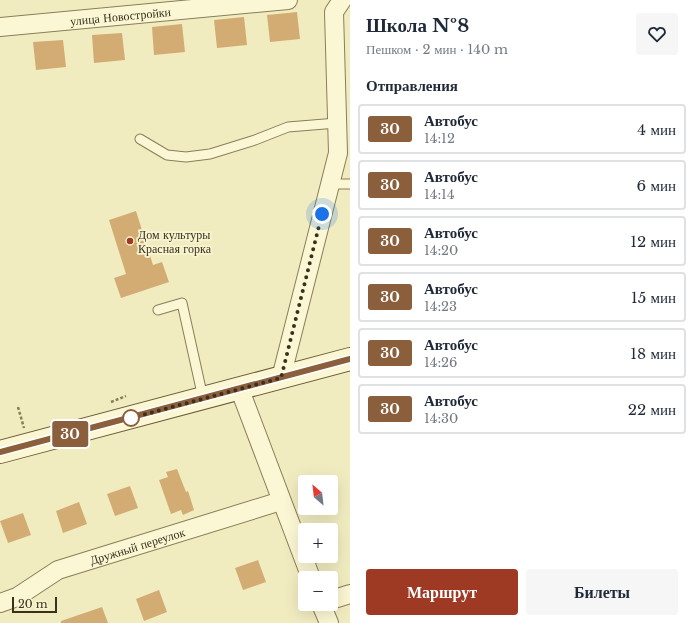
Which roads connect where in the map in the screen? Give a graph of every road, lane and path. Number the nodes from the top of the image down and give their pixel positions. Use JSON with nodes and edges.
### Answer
{"nodes":[{"id":1,"x":288,"y":0,"type":"edge"},
{"id":2,"x":342,"y":0,"type":"edge"},
{"id":3,"x":0,"y":27,"type":"edge"},
{"id":4,"x":337,"y":123,"type":"junction"},
{"id":5,"x":140,"y":139,"type":"dead end"},
{"id":6,"x":329,"y":184,"type":"junction"},
{"id":7,"x":350,"y":184,"type":"edge"},
{"id":8,"x":158,"y":310,"type":"dead end"},
{"id":9,"x":350,"y":359,"type":"edge"},
{"id":10,"x":281,"y":378,"type":"junction"},
{"id":11,"x":240,"y":390,"type":"junction"},
{"id":12,"x":204,"y":399,"type":"junction"},
{"id":13,"x":0,"y":452,"type":"edge"},
{"id":14,"x":281,"y":501,"type":"junction"},
{"id":15,"x":308,"y":571,"type":"edge"},
{"id":16,"x":350,"y":594,"type":"edge"},
{"id":17,"x":338,"y":598,"type":"edge"},
{"id":18,"x":0,"y":603,"type":"edge"},
{"id":19,"x":324,"y":611,"type":"edge"},
{"id":20,"x":329,"y":623,"type":"edge"}],
"edges":[{"from":1,"to":3,"type":"street","name":"улица Новостройки"},
{"from":2,"to":4,"type":"street"},
{"from":4,"to":5,"type":"lane"},
{"from":4,"to":6,"type":"street"},
{"from":6,"to":7,"type":"lane"},
{"from":6,"to":10,"type":"street"},
{"from":8,"to":12,"type":"lane"},
{"from":9,"to":10,"type":"main road"},
{"from":10,"to":11,"type":"main road"},
{"from":11,"to":12,"type":"main road"},
{"from":11,"to":14,"type":"street"},
{"from":12,"to":13,"type":"main road"},
{"from":14,"to":15,"type":"street"},
{"from":14,"to":18,"type":"street","name":"Дружный переулок"},
{"from":16,"to":17,"type":"street"},
{"from":19,"to":20,"type":"street"}]}
